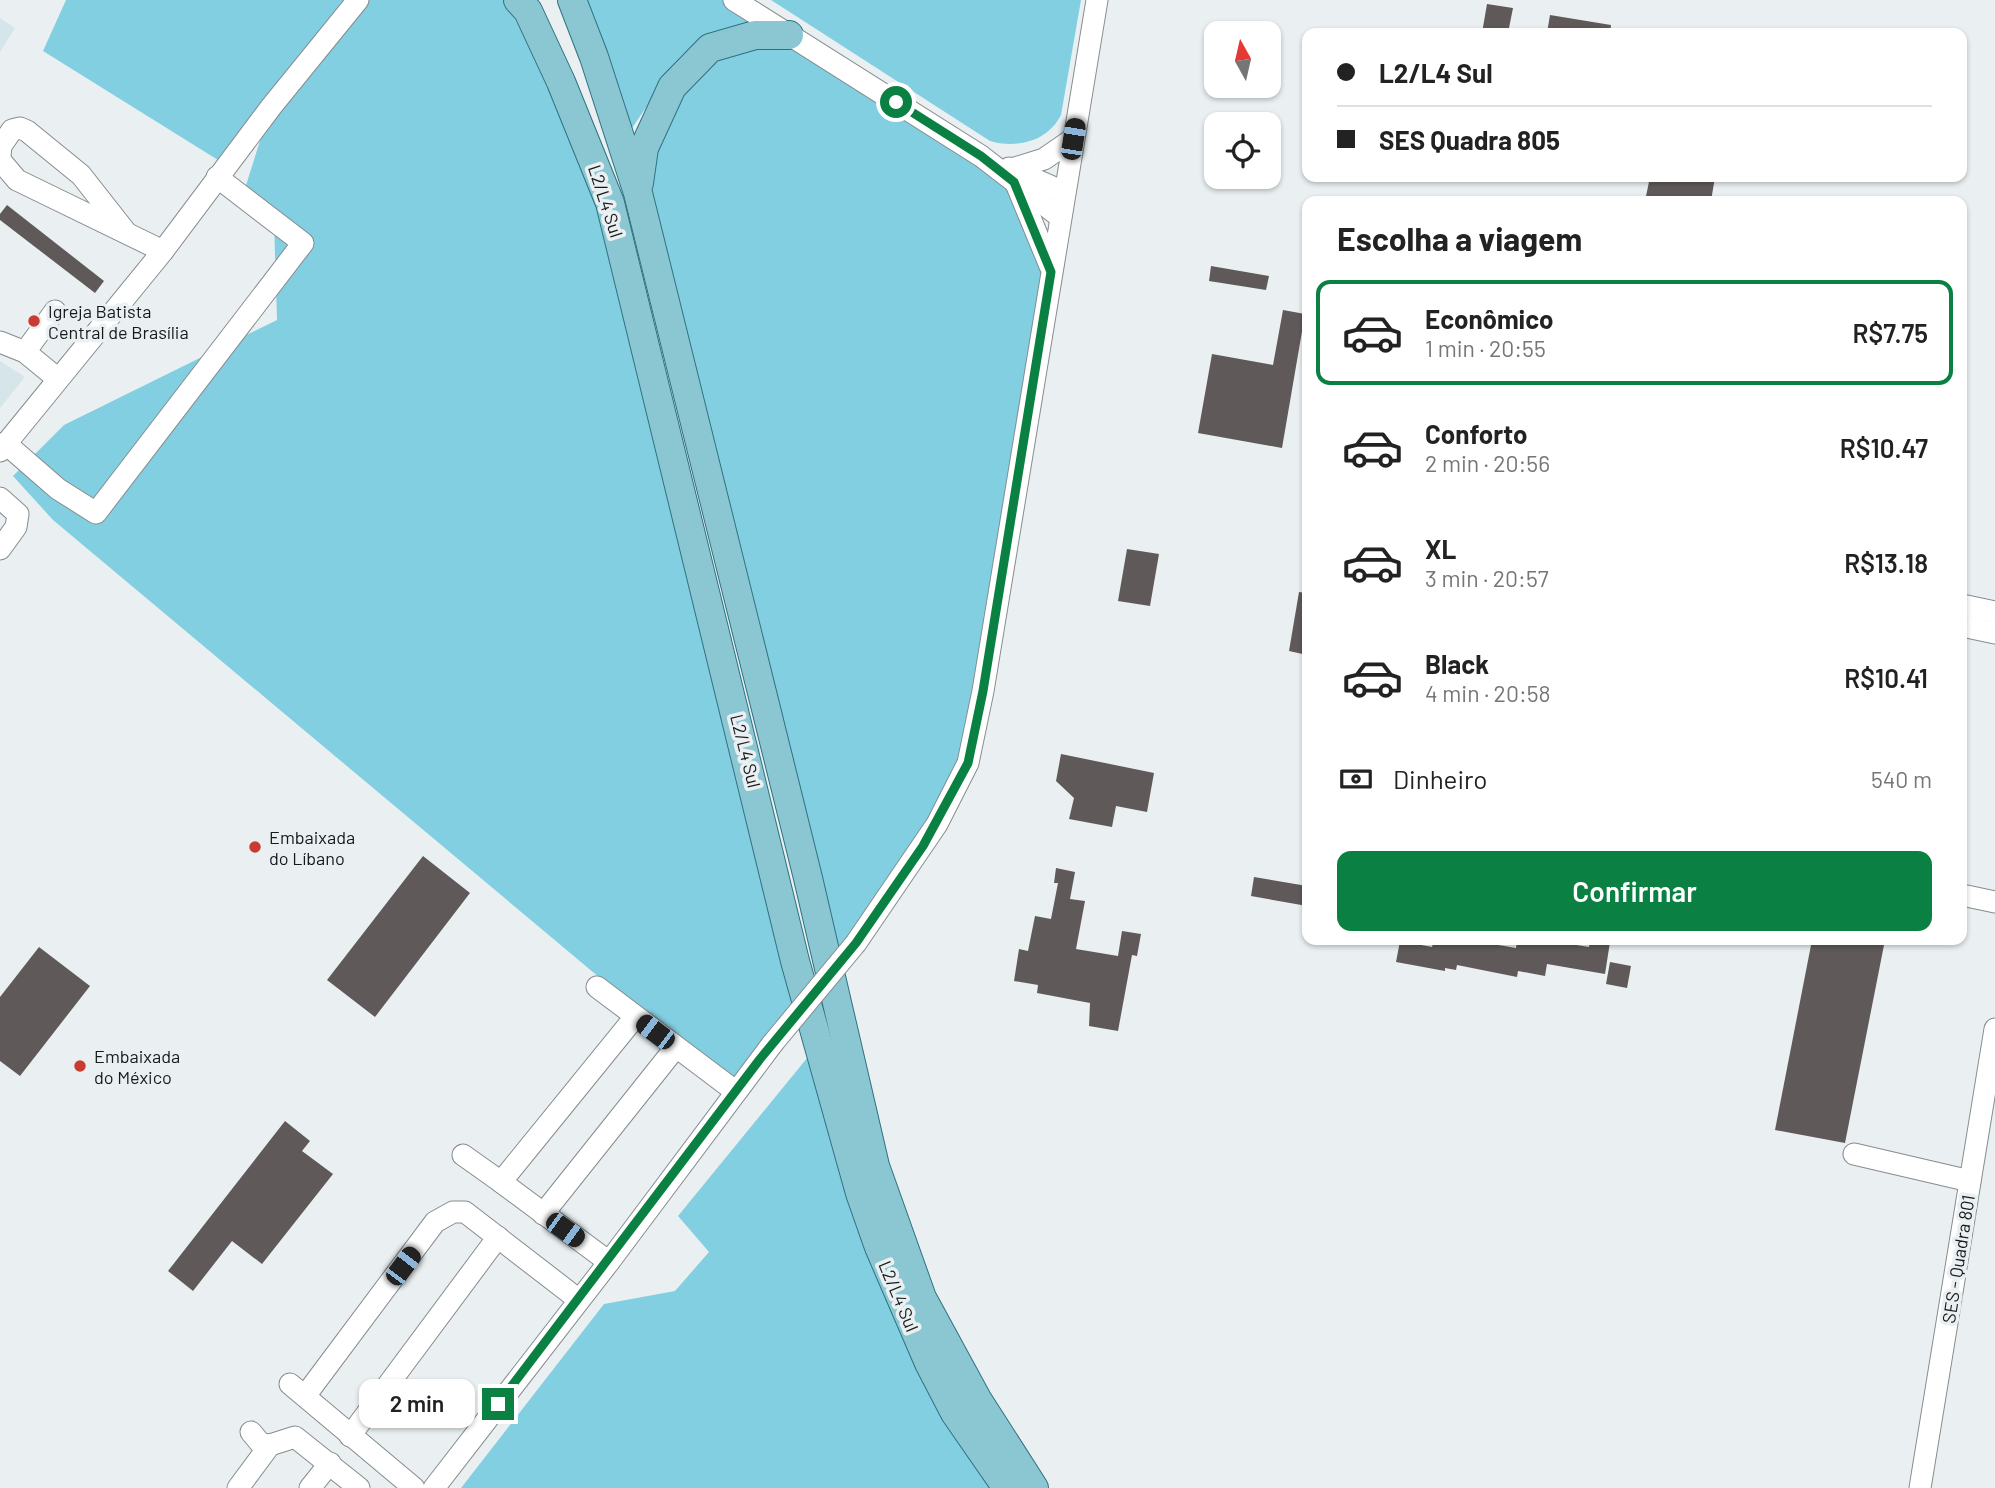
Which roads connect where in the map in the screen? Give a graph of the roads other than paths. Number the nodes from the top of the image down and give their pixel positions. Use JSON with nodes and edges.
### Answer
{"nodes":[{"id":1,"x":358,"y":0,"type":"edge"},
{"id":2,"x":518,"y":0,"type":"edge"},
{"id":3,"x":572,"y":0,"type":"edge"},
{"id":4,"x":734,"y":0,"type":"edge"},
{"id":5,"x":1097,"y":0,"type":"edge"},
{"id":6,"x":789,"y":35,"type":"junction"},
{"id":7,"x":1073,"y":139,"type":"junction"},
{"id":8,"x":0,"y":158,"type":"edge"},
{"id":9,"x":1013,"y":176,"type":"junction"},
{"id":10,"x":217,"y":177,"type":"junction"},
{"id":11,"x":1064,"y":192,"type":"junction"},
{"id":12,"x":638,"y":193,"type":"junction"},
{"id":13,"x":1060,"y":217,"type":"junction"},
{"id":14,"x":126,"y":232,"type":"junction"},
{"id":15,"x":163,"y":251,"type":"junction"},
{"id":16,"x":1051,"y":272,"type":"junction"},
{"id":17,"x":55,"y":311,"type":"dead end"},
{"id":18,"x":0,"y":342,"type":"edge"},
{"id":19,"x":25,"y":352,"type":"junction"},
{"id":20,"x":58,"y":379,"type":"junction"},
{"id":21,"x":3,"y":447,"type":"edge"},
{"id":22,"x":0,"y":498,"type":"edge"},
{"id":23,"x":0,"y":549,"type":"edge"},
{"id":24,"x":1967,"y":606,"type":"edge"},
{"id":25,"x":1995,"y":612,"type":"edge"},
{"id":26,"x":1967,"y":627,"type":"edge"},
{"id":27,"x":1995,"y":633,"type":"edge"},
{"id":28,"x":1967,"y":896,"type":"edge"},
{"id":29,"x":1995,"y":901,"type":"edge"},
{"id":30,"x":597,"y":987,"type":"dead end"},
{"id":31,"x":635,"y":1017,"type":"junction"},
{"id":32,"x":1995,"y":1029,"type":"edge"},
{"id":33,"x":676,"y":1047,"type":"junction"},
{"id":34,"x":735,"y":1091,"type":"junction"},
{"id":35,"x":1854,"y":1154,"type":"dead end"},
{"id":36,"x":463,"y":1155,"type":"dead end"},
{"id":37,"x":1970,"y":1181,"type":"junction"},
{"id":38,"x":501,"y":1182,"type":"junction"},
{"id":39,"x":543,"y":1214,"type":"junction"},
{"id":40,"x":498,"y":1237,"type":"junction"},
{"id":41,"x":609,"y":1262,"type":"junction"},
{"id":42,"x":579,"y":1300,"type":"junction"},
{"id":43,"x":251,"y":1432,"type":"dead end"},
{"id":44,"x":350,"y":1436,"type":"junction"},
{"id":45,"x":270,"y":1445,"type":"junction"},
{"id":46,"x":330,"y":1463,"type":"junction"},
{"id":47,"x":238,"y":1488,"type":"edge"},
{"id":48,"x":310,"y":1488,"type":"edge"},
{"id":49,"x":359,"y":1488,"type":"edge"},
{"id":50,"x":414,"y":1488,"type":"edge"},
{"id":51,"x":433,"y":1488,"type":"edge"},
{"id":52,"x":1007,"y":1488,"type":"edge"},
{"id":53,"x":1034,"y":1488,"type":"edge"},
{"id":54,"x":1920,"y":1488,"type":"edge"}],
"edges":[{"from":1,"to":10,"type":"street"},
{"from":2,"to":52,"type":"main road","name":"L2/L4 Sul"},
{"from":3,"to":12,"type":"main road","name":"L2/L4 Sul"},
{"from":4,"to":6,"type":"street"},
{"from":5,"to":7,"type":"street"},
{"from":6,"to":9,"type":"street"},
{"from":6,"to":12,"type":"main road"},
{"from":7,"to":9,"type":"street"},
{"from":7,"to":11,"type":"street"},
{"from":8,"to":14,"type":"street"},
{"from":8,"to":14,"type":"street"},
{"from":9,"to":11,"type":"street"},
{"from":9,"to":13,"type":"street"},
{"from":9,"to":16,"type":"street"},
{"from":10,"to":15,"type":"street"},
{"from":10,"to":21,"type":"street"},
{"from":11,"to":13,"type":"street"},
{"from":12,"to":53,"type":"main road","name":"L2/L4 Sul"},
{"from":13,"to":16,"type":"street"},
{"from":14,"to":15,"type":"street"},
{"from":15,"to":20,"type":"street"},
{"from":16,"to":34,"type":"street","bridge":true},
{"from":17,"to":19,"type":"street"},
{"from":18,"to":19,"type":"street"},
{"from":19,"to":20,"type":"street"},
{"from":20,"to":21,"type":"street"},
{"from":22,"to":23,"type":"street"},
{"from":24,"to":25,"type":"street"},
{"from":26,"to":27,"type":"street"},
{"from":28,"to":29,"type":"street"},
{"from":30,"to":31,"type":"street"},
{"from":31,"to":33,"type":"street"},
{"from":31,"to":38,"type":"street"},
{"from":32,"to":37,"type":"street","name":"SES - Quadra 801"},
{"from":33,"to":34,"type":"street"},
{"from":33,"to":39,"type":"street"},
{"from":34,"to":41,"type":"street"},
{"from":35,"to":37,"type":"street"},
{"from":36,"to":38,"type":"street"},
{"from":37,"to":54,"type":"street","name":"SES - Quadra 801"},
{"from":38,"to":39,"type":"street"},
{"from":39,"to":41,"type":"street"},
{"from":40,"to":42,"type":"street"},
{"from":40,"to":44,"type":"street"},
{"from":40,"to":44,"type":"street"},
{"from":41,"to":42,"type":"street"},
{"from":42,"to":51,"type":"street"},
{"from":43,"to":45,"type":"street"},
{"from":44,"to":50,"type":"street"},
{"from":45,"to":46,"type":"street"},
{"from":45,"to":47,"type":"street"},
{"from":46,"to":48,"type":"street"},
{"from":46,"to":49,"type":"street"}]}
